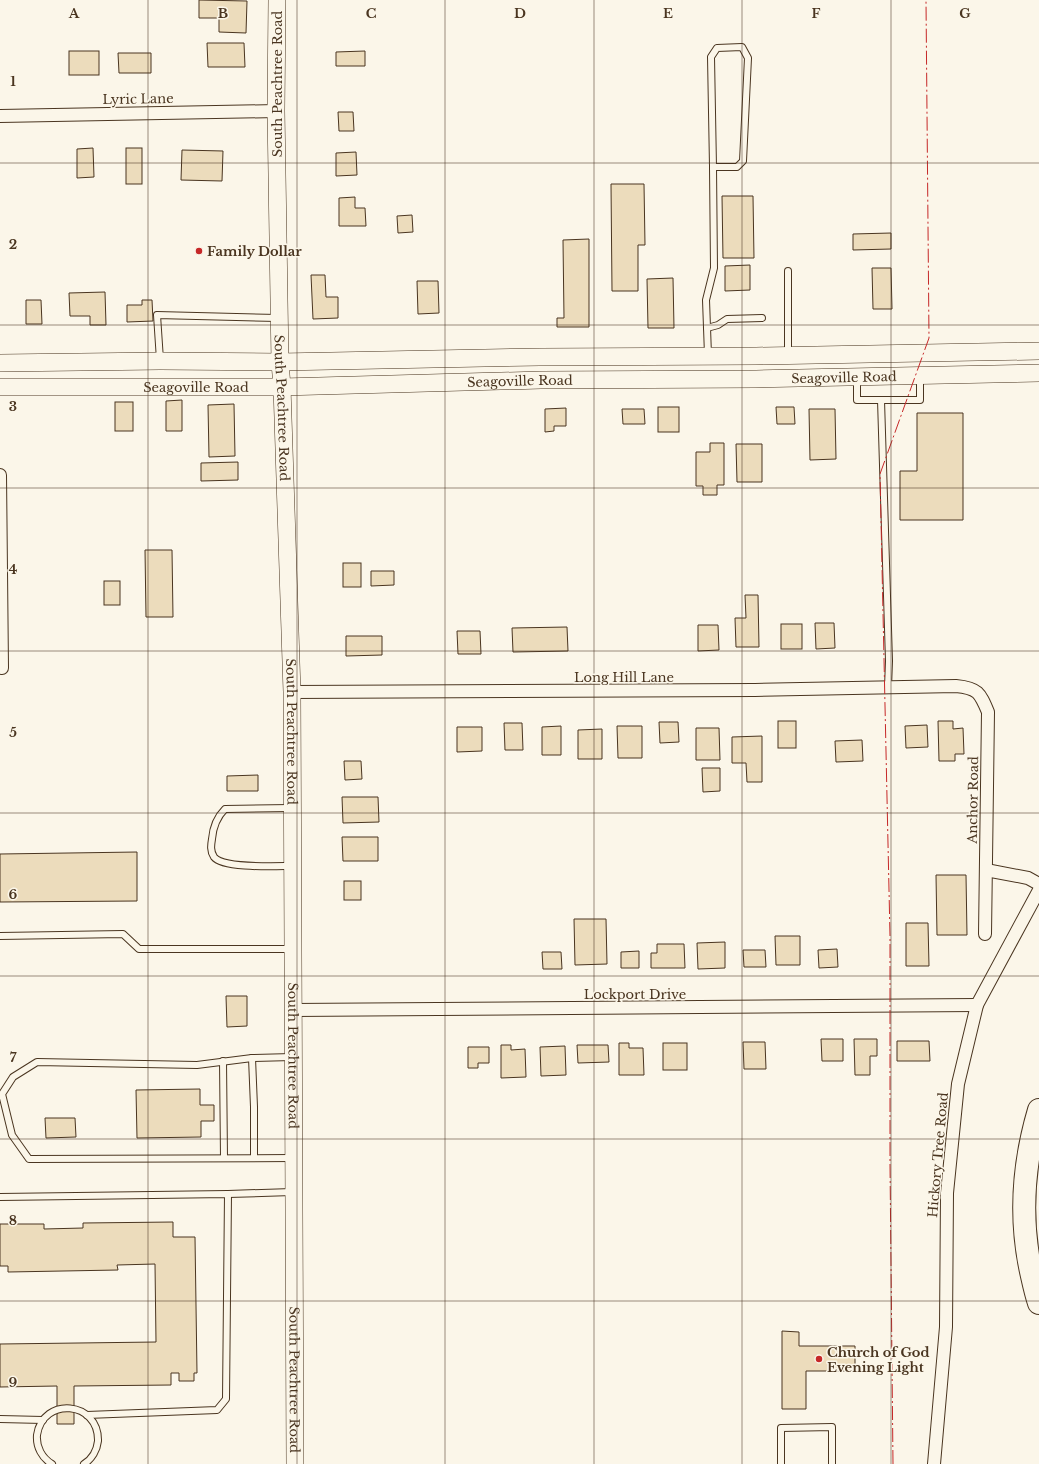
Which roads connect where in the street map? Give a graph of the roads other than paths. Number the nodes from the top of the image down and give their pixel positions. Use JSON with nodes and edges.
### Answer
{"nodes":[{"id":1,"x":276,"y":0,"type":"edge"},
{"id":2,"x":276,"y":110,"type":"junction"},
{"id":3,"x":0,"y":116,"type":"edge"},
{"id":4,"x":713,"y":167,"type":"junction"},
{"id":5,"x":788,"y":271,"type":"dead end"},
{"id":6,"x":280,"y":318,"type":"junction"},
{"id":7,"x":762,"y":318,"type":"dead end"},
{"id":8,"x":707,"y":328,"type":"junction"},
{"id":9,"x":1039,"y":351,"type":"edge"},
{"id":10,"x":994,"y":352,"type":"junction"},
{"id":11,"x":788,"y":356,"type":"junction"},
{"id":12,"x":540,"y":357,"type":"junction"},
{"id":13,"x":668,"y":357,"type":"junction"},
{"id":14,"x":708,"y":357,"type":"junction"},
{"id":15,"x":160,"y":361,"type":"junction"},
{"id":16,"x":280,"y":362,"type":"junction"},
{"id":17,"x":0,"y":363,"type":"edge"},
{"id":18,"x":994,"y":373,"type":"junction"},
{"id":19,"x":1039,"y":373,"type":"edge"},
{"id":20,"x":920,"y":375,"type":"junction"},
{"id":21,"x":857,"y":377,"type":"junction"},
{"id":22,"x":669,"y":379,"type":"junction"},
{"id":23,"x":541,"y":380,"type":"junction"},
{"id":24,"x":0,"y":387,"type":"edge"},
{"id":25,"x":282,"y":387,"type":"junction"},
{"id":26,"x":881,"y":400,"type":"junction"},
{"id":27,"x":0,"y":475,"type":"edge"},
{"id":28,"x":2,"y":668,"type":"dead end"},
{"id":29,"x":956,"y":686,"type":"joint"},
{"id":30,"x":888,"y":687,"type":"junction"},
{"id":31,"x":292,"y":692,"type":"junction"},
{"id":32,"x":292,"y":808,"type":"junction"},
{"id":33,"x":292,"y":866,"type":"junction"},
{"id":34,"x":986,"y":870,"type":"junction"},
{"id":35,"x":1039,"y":884,"type":"edge"},
{"id":36,"x":1039,"y":890,"type":"edge"},
{"id":37,"x":984,"y":934,"type":"dead end"},
{"id":38,"x":0,"y":936,"type":"edge"},
{"id":39,"x":293,"y":949,"type":"junction"},
{"id":40,"x":977,"y":1005,"type":"junction"},
{"id":41,"x":293,"y":1010,"type":"junction"},
{"id":42,"x":293,"y":1057,"type":"junction"},
{"id":43,"x":252,"y":1058,"type":"junction"},
{"id":44,"x":223,"y":1061,"type":"junction"},
{"id":45,"x":1039,"y":1110,"type":"edge"},
{"id":46,"x":224,"y":1158,"type":"junction"},
{"id":47,"x":254,"y":1158,"type":"junction"},
{"id":48,"x":293,"y":1158,"type":"junction"},
{"id":49,"x":293,"y":1192,"type":"junction"},
{"id":50,"x":228,"y":1194,"type":"junction"},
{"id":51,"x":0,"y":1197,"type":"edge"},
{"id":52,"x":1039,"y":1302,"type":"edge"},
{"id":53,"x":87,"y":1415,"type":"junction"},
{"id":54,"x":0,"y":1419,"type":"edge"},
{"id":55,"x":43,"y":1420,"type":"junction"},
{"id":56,"x":52,"y":1464,"type":"edge"},
{"id":57,"x":84,"y":1464,"type":"edge"},
{"id":58,"x":295,"y":1464,"type":"edge"},
{"id":59,"x":781,"y":1464,"type":"edge"},
{"id":60,"x":832,"y":1464,"type":"edge"},
{"id":61,"x":934,"y":1464,"type":"edge"}],
"edges":[{"from":1,"to":2,"type":"main road","name":"South Peachtree Road"},
{"from":2,"to":3,"type":"street","name":"Lyric Lane"},
{"from":2,"to":6,"type":"main road","name":"South Peachtree Road"},
{"from":4,"to":4,"type":"lane"},
{"from":4,"to":8,"type":"lane"},
{"from":5,"to":11,"type":"lane"},
{"from":6,"to":15,"type":"lane"},
{"from":6,"to":16,"type":"main road","name":"South Peachtree Road"},
{"from":7,"to":8,"type":"lane"},
{"from":8,"to":14,"type":"lane"},
{"from":9,"to":10,"type":"main road","name":"Seagoville Road"},
{"from":10,"to":11,"type":"main road","name":"Seagoville Road"},
{"from":10,"to":18,"type":"main road"},
{"from":11,"to":14,"type":"main road","name":"Seagoville Road"},
{"from":12,"to":13,"type":"main road","name":"Seagoville Road"},
{"from":12,"to":16,"type":"main road","name":"Seagoville Road"},
{"from":12,"to":23,"type":"main road"},
{"from":13,"to":14,"type":"main road","name":"Seagoville Road"},
{"from":13,"to":22,"type":"main road"},
{"from":15,"to":16,"type":"main road","name":"Seagoville Road"},
{"from":15,"to":17,"type":"main road","name":"Seagoville Road"},
{"from":16,"to":25,"type":"main road","name":"South Peachtree Road"},
{"from":18,"to":19,"type":"main road","name":"Seagoville Road"},
{"from":18,"to":20,"type":"main road","name":"Seagoville Road"},
{"from":20,"to":21,"type":"main road","name":"Seagoville Road"},
{"from":20,"to":26,"type":"lane"},
{"from":21,"to":22,"type":"main road","name":"Seagoville Road"},
{"from":21,"to":26,"type":"lane"},
{"from":22,"to":23,"type":"main road","name":"Seagoville Road"},
{"from":23,"to":25,"type":"main road","name":"Seagoville Road"},
{"from":24,"to":25,"type":"main road","name":"Seagoville Road"},
{"from":25,"to":31,"type":"main road","name":"South Peachtree Road"},
{"from":26,"to":30,"type":"lane"},
{"from":27,"to":28,"type":"street"},
{"from":29,"to":30,"type":"street","name":"Long Hill Lane"},
{"from":29,"to":34,"type":"street","name":"Anchor Road"},
{"from":30,"to":31,"type":"street","name":"Long Hill Lane"},
{"from":31,"to":32,"type":"main road","name":"South Peachtree Road"},
{"from":32,"to":33,"type":"main road","name":"South Peachtree Road"},
{"from":32,"to":33,"type":"lane"},
{"from":33,"to":39,"type":"main road","name":"South Peachtree Road"},
{"from":34,"to":35,"type":"street"},
{"from":34,"to":37,"type":"street","name":"Anchor Road"},
{"from":36,"to":40,"type":"street","name":"Hickory Tree Road"},
{"from":38,"to":39,"type":"lane"},
{"from":39,"to":41,"type":"main road","name":"South Peachtree Road"},
{"from":40,"to":41,"type":"street","name":"Lockport Drive"},
{"from":40,"to":61,"type":"street","name":"Hickory Tree Road"},
{"from":41,"to":42,"type":"main road","name":"South Peachtree Road"},
{"from":42,"to":43,"type":"lane"},
{"from":42,"to":48,"type":"main road","name":"South Peachtree Road"},
{"from":43,"to":44,"type":"lane"},
{"from":43,"to":47,"type":"lane"},
{"from":44,"to":46,"type":"lane"},
{"from":44,"to":46,"type":"lane"},
{"from":45,"to":52,"type":"highway"},
{"from":46,"to":47,"type":"lane"},
{"from":47,"to":48,"type":"lane"},
{"from":48,"to":49,"type":"main road","name":"South Peachtree Road"},
{"from":49,"to":50,"type":"lane"},
{"from":49,"to":58,"type":"main road","name":"South Peachtree Road"},
{"from":50,"to":51,"type":"lane"},
{"from":50,"to":53,"type":"lane"},
{"from":53,"to":55,"type":"lane"},
{"from":53,"to":57,"type":"lane"},
{"from":54,"to":55,"type":"lane"},
{"from":55,"to":56,"type":"lane"},
{"from":59,"to":60,"type":"lane"}]}
